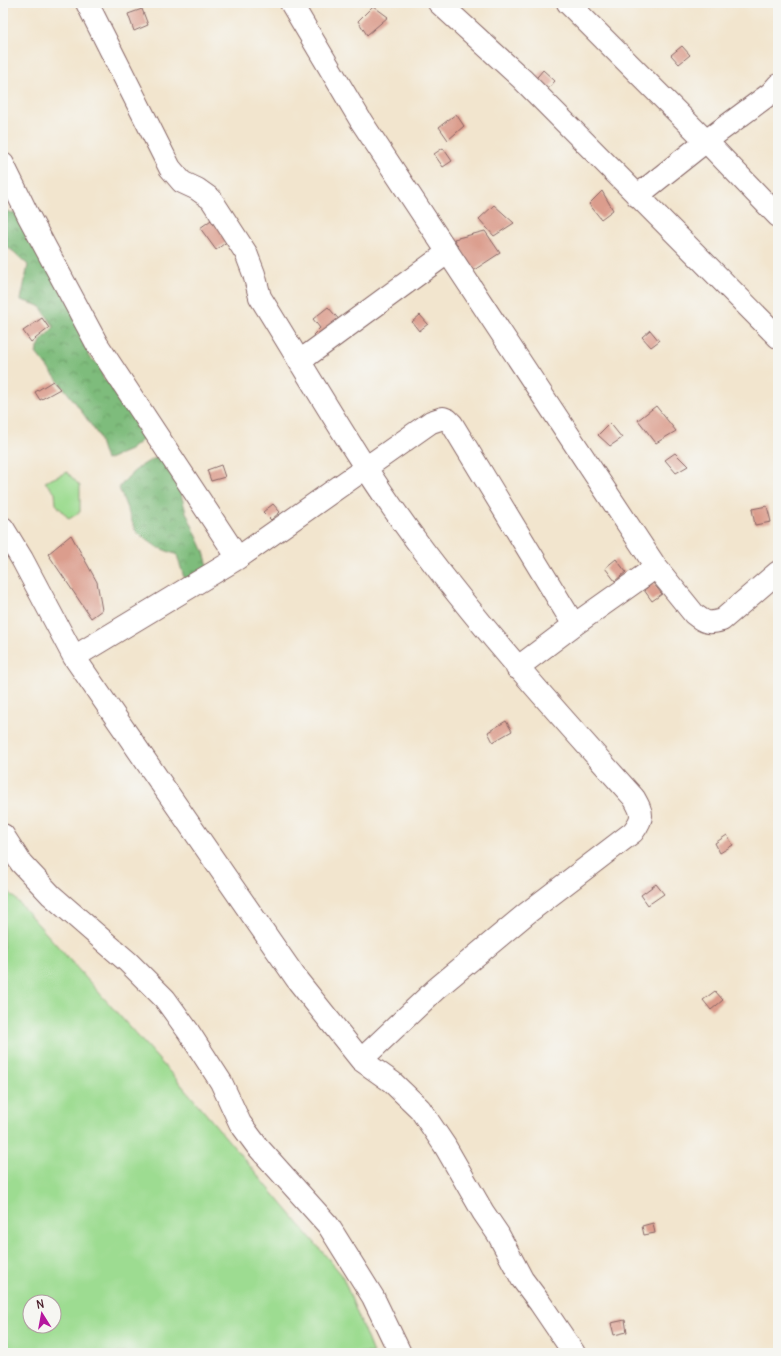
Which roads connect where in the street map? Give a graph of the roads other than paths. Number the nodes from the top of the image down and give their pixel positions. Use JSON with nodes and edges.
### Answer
{"nodes":[{"id":1,"x":88,"y":3,"type":"edge"},
{"id":2,"x":291,"y":3,"type":"edge"},
{"id":3,"x":439,"y":3,"type":"edge"},
{"id":4,"x":568,"y":3,"type":"edge"},
{"id":5,"x":778,"y":85,"type":"edge"},
{"id":6,"x":706,"y":141,"type":"junction"},
{"id":7,"x":3,"y":164,"type":"edge"},
{"id":8,"x":637,"y":196,"type":"junction"},
{"id":9,"x":778,"y":216,"type":"edge"},
{"id":10,"x":447,"y":253,"type":"junction"},
{"id":11,"x":778,"y":337,"type":"edge"},
{"id":12,"x":300,"y":362,"type":"junction"},
{"id":13,"x":366,"y":468,"type":"junction"},
{"id":14,"x":3,"y":528,"type":"edge"},
{"id":15,"x":238,"y":558,"type":"junction"},
{"id":16,"x":656,"y":567,"type":"junction"},
{"id":17,"x":778,"y":572,"type":"edge"},
{"id":18,"x":574,"y":625,"type":"junction"},
{"id":19,"x":74,"y":657,"type":"junction"},
{"id":20,"x":518,"y":668,"type":"junction"},
{"id":21,"x":3,"y":835,"type":"edge"},
{"id":22,"x":361,"y":1060,"type":"junction"},
{"id":23,"x":400,"y":1353,"type":"edge"},
{"id":24,"x":574,"y":1353,"type":"edge"}],
"edges":[{"from":1,"to":12,"type":"street"},
{"from":2,"to":10,"type":"street"},
{"from":3,"to":8,"type":"street"},
{"from":4,"to":6,"type":"street"},
{"from":5,"to":6,"type":"street"},
{"from":6,"to":8,"type":"street"},
{"from":6,"to":9,"type":"street"},
{"from":7,"to":15,"type":"street"},
{"from":8,"to":11,"type":"street"},
{"from":10,"to":12,"type":"street"},
{"from":10,"to":16,"type":"street"},
{"from":12,"to":13,"type":"street"},
{"from":13,"to":15,"type":"street"},
{"from":13,"to":18,"type":"street"},
{"from":13,"to":20,"type":"street"},
{"from":14,"to":19,"type":"street"},
{"from":15,"to":19,"type":"street"},
{"from":16,"to":17,"type":"street"},
{"from":16,"to":18,"type":"street"},
{"from":18,"to":20,"type":"street"},
{"from":19,"to":22,"type":"street"},
{"from":20,"to":22,"type":"street"},
{"from":21,"to":23,"type":"street"},
{"from":22,"to":24,"type":"street"}]}
